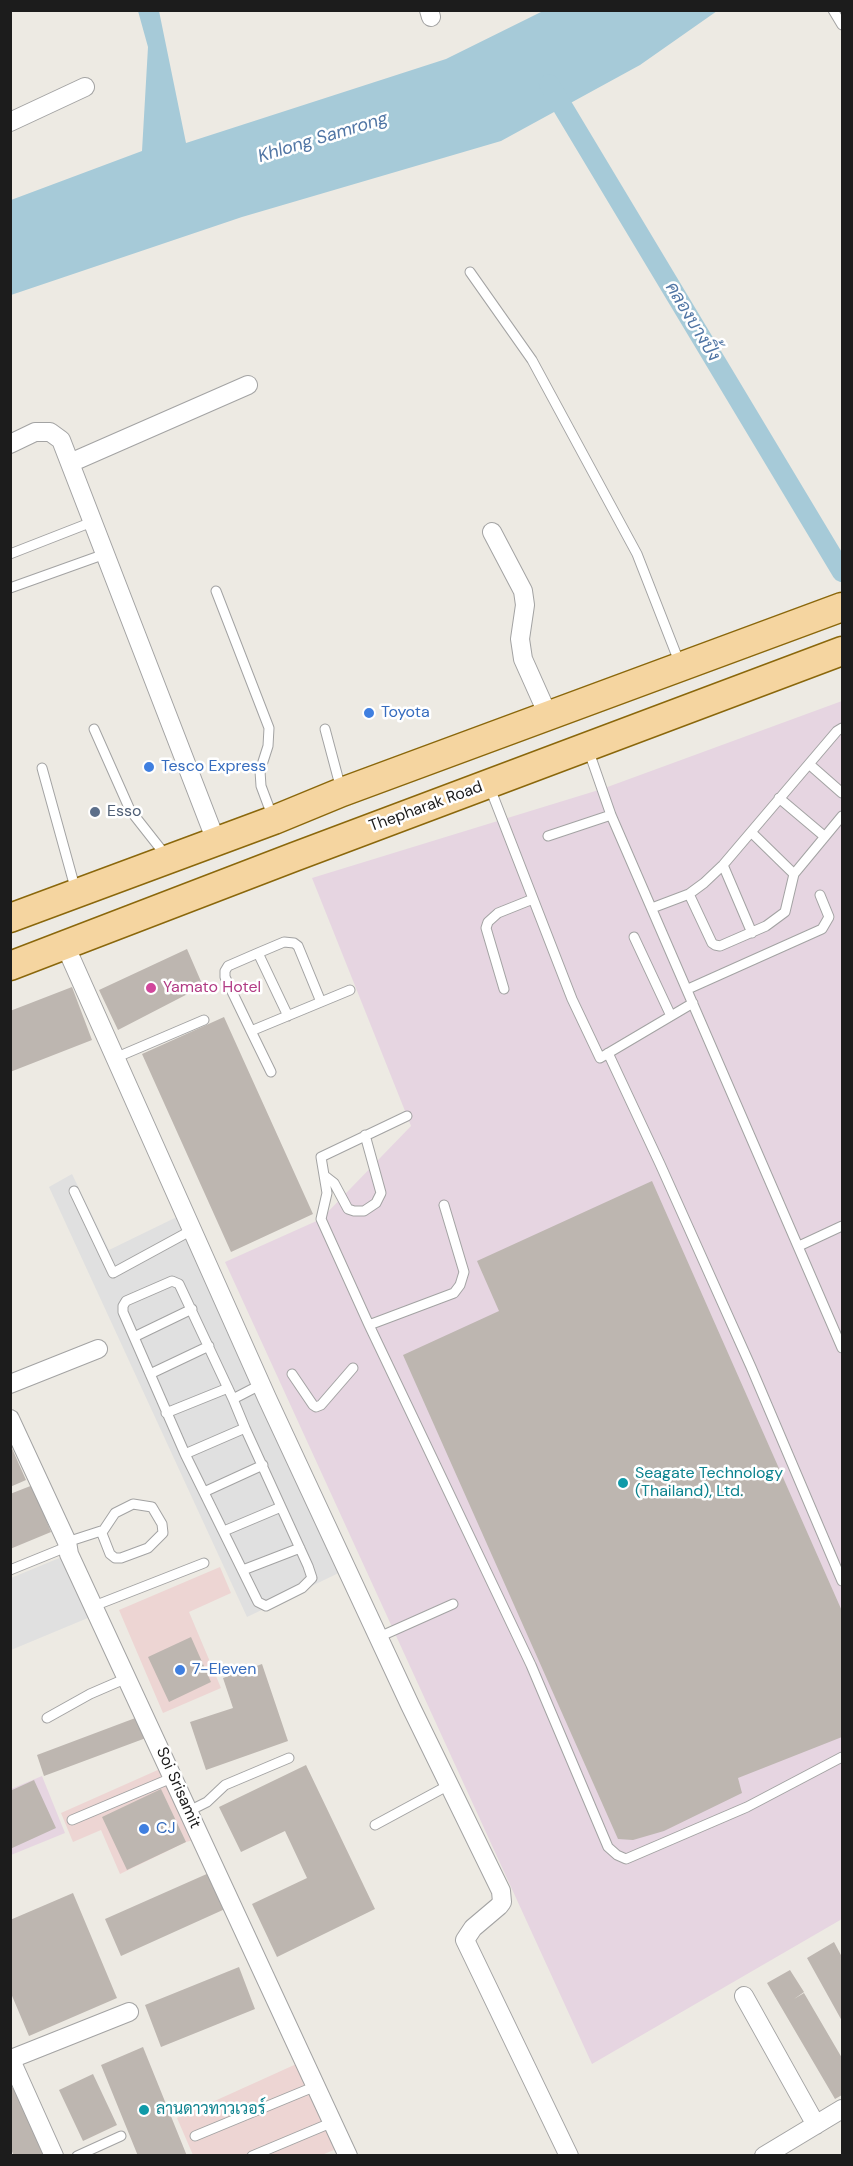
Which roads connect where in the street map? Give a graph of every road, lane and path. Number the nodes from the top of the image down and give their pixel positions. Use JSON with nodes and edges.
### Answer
{"nodes":[{"id":1,"x":833,"y":10,"type":"edge"},
{"id":2,"x":843,"y":25,"type":"edge"},
{"id":3,"x":85,"y":87,"type":"dead end"},
{"id":4,"x":10,"y":122,"type":"edge"},
{"id":5,"x":470,"y":272,"type":"dead end"},
{"id":6,"x":248,"y":385,"type":"dead end"},
{"id":7,"x":10,"y":444,"type":"edge"},
{"id":8,"x":70,"y":463,"type":"junction"},
{"id":9,"x":92,"y":522,"type":"junction"},
{"id":10,"x":492,"y":532,"type":"dead end"},
{"id":11,"x":10,"y":554,"type":"edge"},
{"id":12,"x":105,"y":554,"type":"junction"},
{"id":13,"x":10,"y":588,"type":"edge"},
{"id":14,"x":216,"y":591,"type":"dead end"},
{"id":15,"x":831,"y":611,"type":"edge"},
{"id":16,"x":840,"y":652,"type":"edge"},
{"id":17,"x":681,"y":666,"type":"junction"},
{"id":18,"x":548,"y":716,"type":"junction"},
{"id":19,"x":843,"y":728,"type":"edge"},
{"id":20,"x":94,"y":729,"type":"dead end"},
{"id":21,"x":326,"y":729,"type":"dead end"},
{"id":22,"x":587,"y":747,"type":"junction"},
{"id":23,"x":809,"y":764,"type":"junction"},
{"id":24,"x":42,"y":768,"type":"dead end"},
{"id":25,"x":489,"y":784,"type":"junction"},
{"id":26,"x":342,"y":792,"type":"junction"},
{"id":27,"x":843,"y":793,"type":"edge"},
{"id":28,"x":779,"y":798,"type":"junction"},
{"id":29,"x":611,"y":815,"type":"junction"},
{"id":30,"x":843,"y":816,"type":"edge"},
{"id":31,"x":274,"y":820,"type":"junction"},
{"id":32,"x":751,"y":832,"type":"junction"},
{"id":33,"x":548,"y":836,"type":"dead end"},
{"id":34,"x":824,"y":836,"type":"junction"},
{"id":35,"x":216,"y":841,"type":"junction"},
{"id":36,"x":294,"y":857,"type":"junction"},
{"id":37,"x":168,"y":859,"type":"junction"},
{"id":38,"x":723,"y":865,"type":"junction"},
{"id":39,"x":794,"y":874,"type":"junction"},
{"id":40,"x":77,"y":893,"type":"junction"},
{"id":41,"x":689,"y":894,"type":"junction"},
{"id":42,"x":820,"y":895,"type":"dead end"},
{"id":43,"x":533,"y":899,"type":"junction"},
{"id":44,"x":652,"y":908,"type":"junction"},
{"id":45,"x":10,"y":918,"type":"edge"},
{"id":46,"x":752,"y":933,"type":"junction"},
{"id":47,"x":634,"y":937,"type":"dead end"},
{"id":48,"x":65,"y":945,"type":"junction"},
{"id":49,"x":258,"y":953,"type":"junction"},
{"id":50,"x":10,"y":966,"type":"edge"},
{"id":51,"x":504,"y":989,"type":"dead end"},
{"id":52,"x":688,"y":989,"type":"junction"},
{"id":53,"x":350,"y":990,"type":"dead end"},
{"id":54,"x":321,"y":1002,"type":"junction"},
{"id":55,"x":693,"y":1003,"type":"junction"},
{"id":56,"x":288,"y":1016,"type":"junction"},
{"id":57,"x":671,"y":1016,"type":"junction"},
{"id":58,"x":204,"y":1020,"type":"dead end"},
{"id":59,"x":251,"y":1031,"type":"junction"},
{"id":60,"x":608,"y":1053,"type":"junction"},
{"id":61,"x":115,"y":1058,"type":"junction"},
{"id":62,"x":271,"y":1072,"type":"dead end"},
{"id":63,"x":407,"y":1116,"type":"dead end"},
{"id":64,"x":365,"y":1135,"type":"junction"},
{"id":65,"x":325,"y":1176,"type":"junction"},
{"id":66,"x":74,"y":1191,"type":"dead end"},
{"id":67,"x":444,"y":1205,"type":"dead end"},
{"id":68,"x":843,"y":1226,"type":"edge"},
{"id":69,"x":192,"y":1230,"type":"junction"},
{"id":70,"x":799,"y":1246,"type":"junction"},
{"id":71,"x":192,"y":1309,"type":"junction"},
{"id":72,"x":369,"y":1324,"type":"junction"},
{"id":73,"x":134,"y":1337,"type":"junction"},
{"id":74,"x":209,"y":1346,"type":"junction"},
{"id":75,"x":843,"y":1348,"type":"edge"},
{"id":76,"x":98,"y":1349,"type":"dead end"},
{"id":77,"x":353,"y":1368,"type":"dead end"},
{"id":78,"x":150,"y":1374,"type":"junction"},
{"id":79,"x":292,"y":1374,"type":"dead end"},
{"id":80,"x":10,"y":1384,"type":"edge"},
{"id":81,"x":262,"y":1384,"type":"junction"},
{"id":82,"x":228,"y":1388,"type":"junction"},
{"id":83,"x":233,"y":1399,"type":"junction"},
{"id":84,"x":166,"y":1413,"type":"junction"},
{"id":85,"x":10,"y":1419,"type":"edge"},
{"id":86,"x":245,"y":1428,"type":"junction"},
{"id":87,"x":185,"y":1454,"type":"junction"},
{"id":88,"x":263,"y":1465,"type":"junction"},
{"id":89,"x":204,"y":1492,"type":"junction"},
{"id":90,"x":281,"y":1507,"type":"junction"},
{"id":91,"x":101,"y":1531,"type":"junction"},
{"id":92,"x":224,"y":1531,"type":"junction"},
{"id":93,"x":68,"y":1544,"type":"junction"},
{"id":94,"x":300,"y":1548,"type":"junction"},
{"id":95,"x":204,"y":1563,"type":"dead end"},
{"id":96,"x":10,"y":1570,"type":"edge"},
{"id":97,"x":243,"y":1570,"type":"junction"},
{"id":98,"x":843,"y":1581,"type":"edge"},
{"id":99,"x":453,"y":1604,"type":"dead end"},
{"id":100,"x":94,"y":1606,"type":"junction"},
{"id":101,"x":379,"y":1637,"type":"junction"},
{"id":102,"x":127,"y":1678,"type":"junction"},
{"id":103,"x":47,"y":1718,"type":"dead end"},
{"id":104,"x":843,"y":1757,"type":"edge"},
{"id":105,"x":289,"y":1758,"type":"dead end"},
{"id":106,"x":174,"y":1777,"type":"junction"},
{"id":107,"x":449,"y":1785,"type":"junction"},
{"id":108,"x":189,"y":1811,"type":"junction"},
{"id":109,"x":72,"y":1820,"type":"dead end"},
{"id":110,"x":375,"y":1825,"type":"dead end"},
{"id":111,"x":744,"y":1996,"type":"dead end"},
{"id":112,"x":129,"y":2012,"type":"dead end"},
{"id":113,"x":11,"y":2059,"type":"edge"},
{"id":114,"x":15,"y":2080,"type":"edge"},
{"id":115,"x":316,"y":2086,"type":"junction"},
{"id":116,"x":843,"y":2109,"type":"edge"},
{"id":117,"x":333,"y":2122,"type":"junction"},
{"id":118,"x":816,"y":2125,"type":"junction"},
{"id":119,"x":121,"y":2136,"type":"dead end"},
{"id":120,"x":195,"y":2136,"type":"dead end"},
{"id":121,"x":54,"y":2156,"type":"edge"},
{"id":122,"x":77,"y":2156,"type":"edge"},
{"id":123,"x":252,"y":2156,"type":"edge"},
{"id":124,"x":348,"y":2156,"type":"edge"},
{"id":125,"x":569,"y":2156,"type":"edge"},
{"id":126,"x":764,"y":2156,"type":"edge"}],
"edges":[{"from":1,"to":2,"type":"lane"},
{"from":3,"to":4,"type":"street"},
{"from":5,"to":17,"type":"lane"},
{"from":6,"to":8,"type":"street"},
{"from":7,"to":8,"type":"street"},
{"from":8,"to":9,"type":"street"},
{"from":9,"to":11,"type":"lane"},
{"from":9,"to":12,"type":"street"},
{"from":10,"to":18,"type":"street"},
{"from":12,"to":13,"type":"lane"},
{"from":12,"to":35,"type":"street"},
{"from":14,"to":31,"type":"lane"},
{"from":15,"to":17,"type":"main road"},
{"from":16,"to":22,"type":"main road","name":"Thepharak Road"},
{"from":17,"to":18,"type":"main road"},
{"from":18,"to":26,"type":"main road"},
{"from":19,"to":23,"type":"lane"},
{"from":20,"to":37,"type":"lane"},
{"from":21,"to":26,"type":"lane"},
{"from":22,"to":25,"type":"main road","name":"Thepharak Road"},
{"from":22,"to":29,"type":"lane"},
{"from":23,"to":27,"type":"lane"},
{"from":23,"to":28,"type":"lane"},
{"from":24,"to":40,"type":"lane"},
{"from":25,"to":36,"type":"main road","name":"Thepharak Road"},
{"from":25,"to":43,"type":"lane"},
{"from":26,"to":31,"type":"main road"},
{"from":28,"to":32,"type":"lane"},
{"from":28,"to":34,"type":"lane"},
{"from":29,"to":33,"type":"lane"},
{"from":29,"to":44,"type":"lane"},
{"from":30,"to":34,"type":"lane"},
{"from":31,"to":35,"type":"main road"},
{"from":31,"to":36,"type":"main road"},
{"from":32,"to":38,"type":"lane"},
{"from":32,"to":39,"type":"lane"},
{"from":34,"to":39,"type":"lane"},
{"from":35,"to":37,"type":"main road"},
{"from":36,"to":48,"type":"main road","name":"Thepharak Road"},
{"from":37,"to":40,"type":"main road"},
{"from":38,"to":41,"type":"lane"},
{"from":38,"to":46,"type":"lane"},
{"from":39,"to":46,"type":"lane"},
{"from":40,"to":45,"type":"main road"},
{"from":41,"to":44,"type":"lane"},
{"from":41,"to":46,"type":"lane"},
{"from":42,"to":52,"type":"lane"},
{"from":43,"to":51,"type":"lane"},
{"from":43,"to":60,"type":"lane"},
{"from":44,"to":52,"type":"lane"},
{"from":47,"to":57,"type":"lane"},
{"from":48,"to":50,"type":"main road","name":"Thepharak Road"},
{"from":48,"to":61,"type":"street"},
{"from":49,"to":54,"type":"lane"},
{"from":49,"to":56,"type":"lane"},
{"from":49,"to":59,"type":"lane"},
{"from":52,"to":55,"type":"lane"},
{"from":53,"to":54,"type":"lane"},
{"from":54,"to":56,"type":"lane"},
{"from":55,"to":57,"type":"lane"},
{"from":55,"to":70,"type":"lane"},
{"from":56,"to":59,"type":"lane"},
{"from":57,"to":60,"type":"lane"},
{"from":58,"to":61,"type":"lane"},
{"from":59,"to":62,"type":"lane"},
{"from":60,"to":98,"type":"lane"},
{"from":61,"to":69,"type":"street"},
{"from":63,"to":64,"type":"lane"},
{"from":64,"to":65,"type":"lane"},
{"from":64,"to":65,"type":"lane"},
{"from":65,"to":72,"type":"lane"},
{"from":66,"to":69,"type":"lane"},
{"from":67,"to":72,"type":"lane"},
{"from":68,"to":70,"type":"lane"},
{"from":69,"to":81,"type":"street"},
{"from":70,"to":75,"type":"lane"},
{"from":71,"to":73,"type":"lane"},
{"from":71,"to":73,"type":"lane"},
{"from":71,"to":74,"type":"lane"},
{"from":72,"to":104,"type":"lane"},
{"from":73,"to":78,"type":"lane"},
{"from":74,"to":78,"type":"lane"},
{"from":74,"to":82,"type":"lane"},
{"from":76,"to":80,"type":"street"},
{"from":77,"to":79,"type":"lane"},
{"from":78,"to":84,"type":"lane"},
{"from":81,"to":83,"type":"lane"},
{"from":81,"to":101,"type":"street"},
{"from":82,"to":83,"type":"lane"},
{"from":82,"to":84,"type":"lane"},
{"from":83,"to":86,"type":"lane"},
{"from":84,"to":87,"type":"lane"},
{"from":85,"to":93,"type":"street","name":"Soi Srisamit"},
{"from":86,"to":87,"type":"lane"},
{"from":86,"to":88,"type":"lane"},
{"from":87,"to":89,"type":"lane"},
{"from":88,"to":89,"type":"lane"},
{"from":88,"to":90,"type":"lane"},
{"from":89,"to":92,"type":"lane"},
{"from":90,"to":92,"type":"lane"},
{"from":90,"to":94,"type":"lane"},
{"from":91,"to":91,"type":"lane"},
{"from":91,"to":93,"type":"lane"},
{"from":92,"to":97,"type":"lane"},
{"from":93,"to":96,"type":"lane"},
{"from":93,"to":100,"type":"street","name":"Soi Srisamit"},
{"from":94,"to":97,"type":"lane"},
{"from":94,"to":97,"type":"lane"},
{"from":95,"to":100,"type":"lane"},
{"from":99,"to":101,"type":"lane"},
{"from":100,"to":102,"type":"street","name":"Soi Srisamit"},
{"from":101,"to":107,"type":"street"},
{"from":102,"to":103,"type":"lane"},
{"from":102,"to":106,"type":"street","name":"Soi Srisamit"},
{"from":105,"to":108,"type":"lane"},
{"from":106,"to":108,"type":"street","name":"Soi Srisamit"},
{"from":106,"to":109,"type":"lane"},
{"from":107,"to":110,"type":"lane"},
{"from":107,"to":125,"type":"street"},
{"from":108,"to":115,"type":"street","name":"Soi Srisamit"},
{"from":111,"to":118,"type":"street"},
{"from":112,"to":113,"type":"street"},
{"from":113,"to":114,"type":"street"},
{"from":114,"to":121,"type":"street"},
{"from":115,"to":117,"type":"street","name":"Soi Srisamit"},
{"from":115,"to":120,"type":"lane"},
{"from":116,"to":118,"type":"street"},
{"from":117,"to":123,"type":"lane"},
{"from":117,"to":124,"type":"street","name":"Soi Srisamit"},
{"from":118,"to":126,"type":"street"},
{"from":119,"to":122,"type":"lane"}]}
